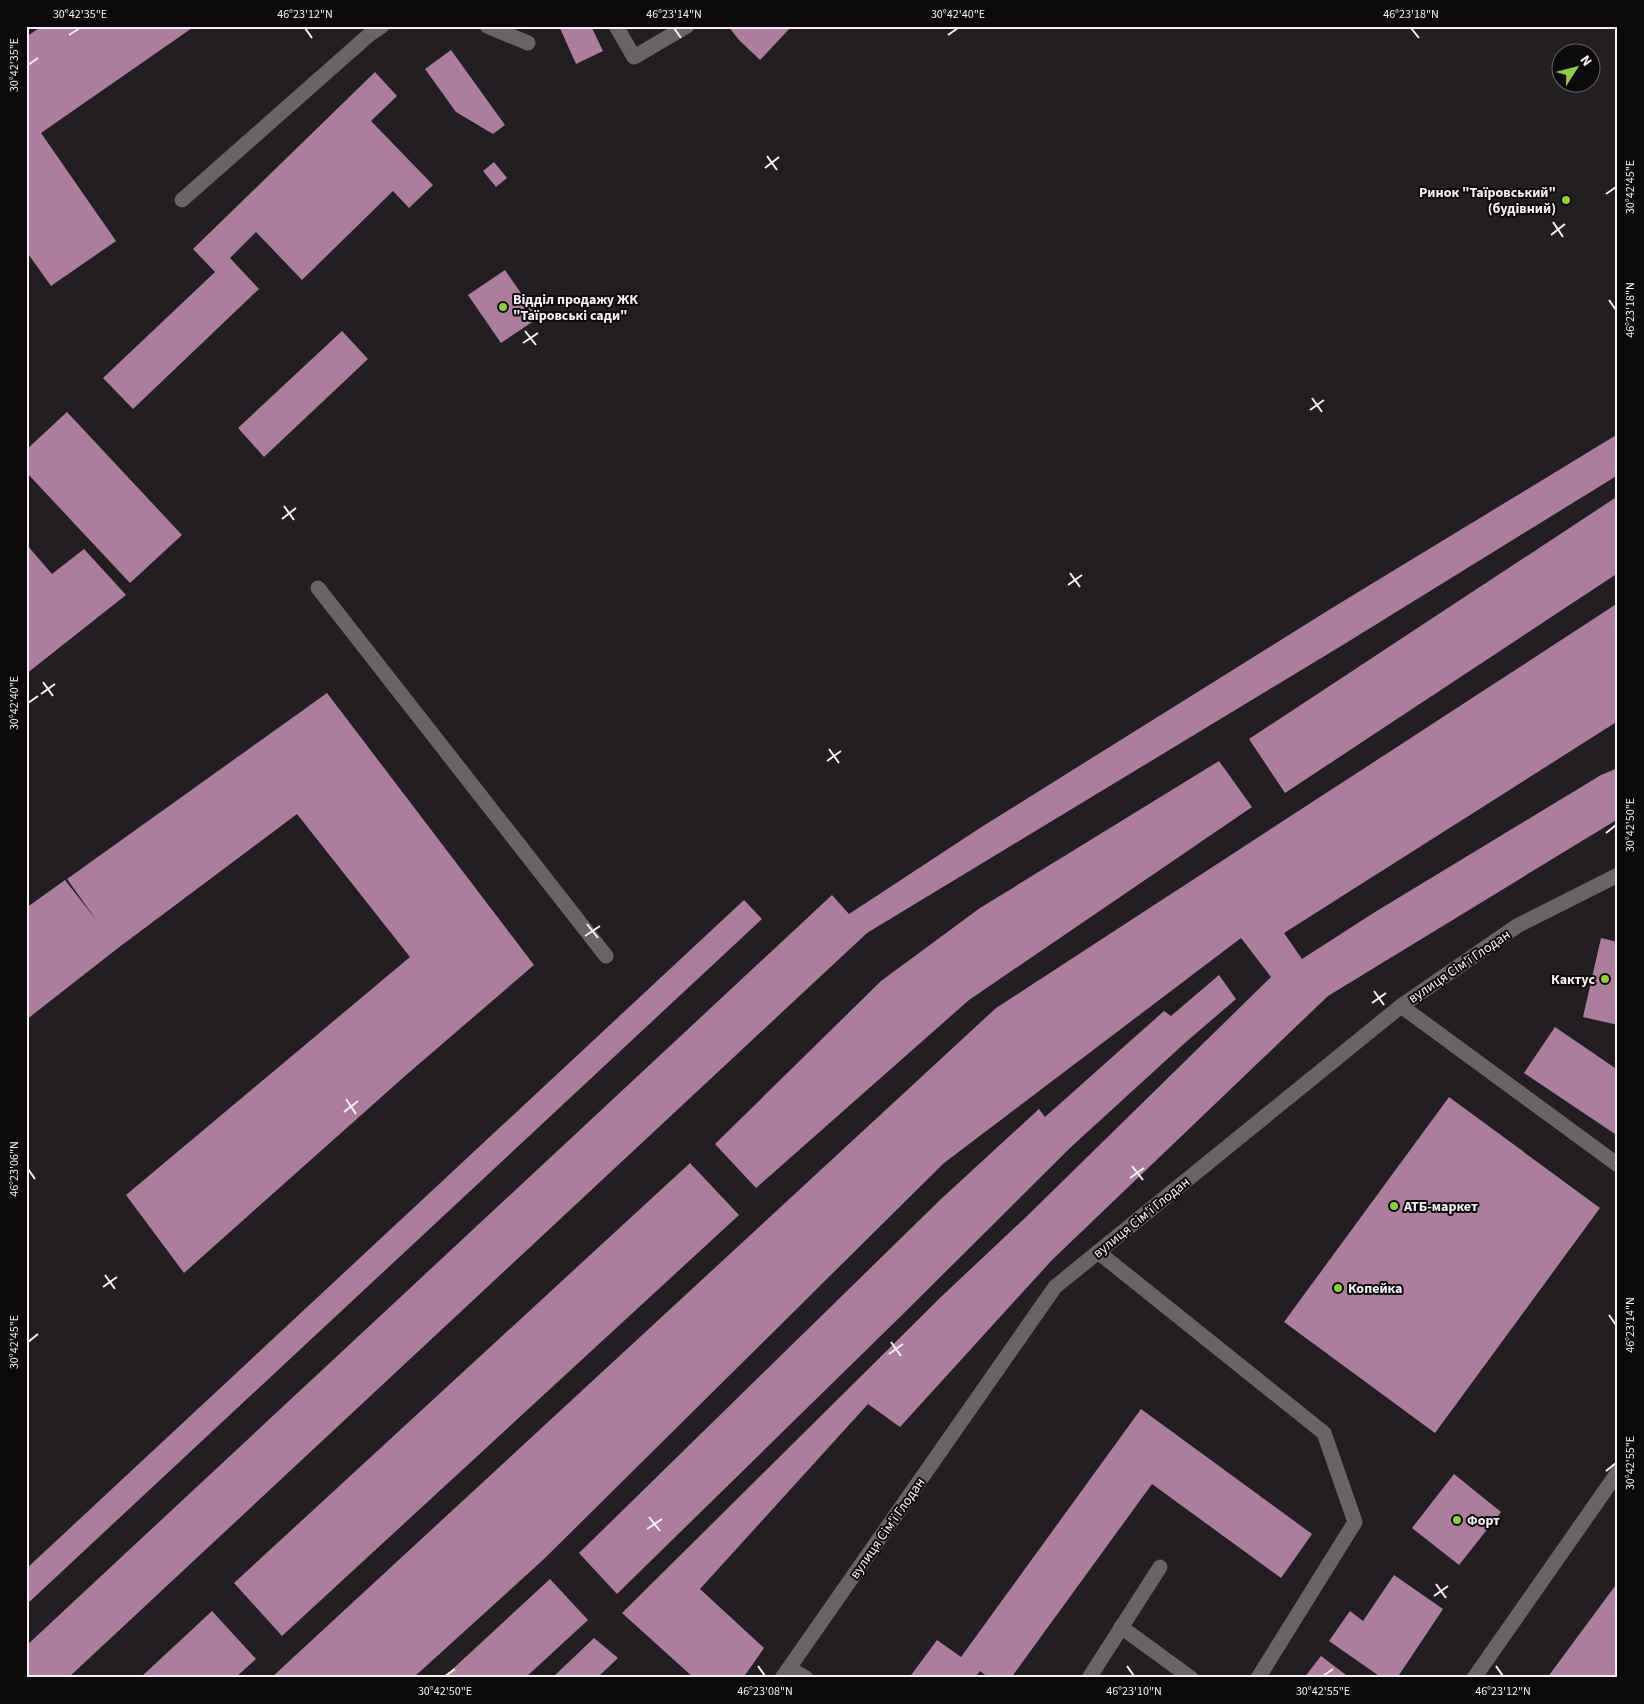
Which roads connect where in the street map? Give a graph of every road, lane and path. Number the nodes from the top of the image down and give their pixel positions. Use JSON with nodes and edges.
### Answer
{"nodes":[{"id":1,"x":382,"y":26,"type":"edge"},
{"id":2,"x":487,"y":26,"type":"edge"},
{"id":3,"x":616,"y":26,"type":"edge"},
{"id":4,"x":686,"y":26,"type":"edge"},
{"id":5,"x":528,"y":43,"type":"dead end"},
{"id":6,"x":182,"y":200,"type":"dead end"},
{"id":7,"x":318,"y":588,"type":"dead end"},
{"id":8,"x":1618,"y":875,"type":"edge"},
{"id":9,"x":606,"y":956,"type":"dead end"},
{"id":10,"x":1401,"y":1006,"type":"junction"},
{"id":11,"x":1618,"y":1165,"type":"edge"},
{"id":12,"x":1098,"y":1252,"type":"junction"},
{"id":13,"x":1618,"y":1472,"type":"edge"},
{"id":14,"x":1160,"y":1566,"type":"dead end"},
{"id":15,"x":1121,"y":1627,"type":"junction"},
{"id":16,"x":785,"y":1673,"type":"edge"},
{"id":17,"x":806,"y":1678,"type":"edge"},
{"id":18,"x":1088,"y":1678,"type":"edge"},
{"id":19,"x":1191,"y":1678,"type":"edge"},
{"id":20,"x":1258,"y":1678,"type":"edge"},
{"id":21,"x":1474,"y":1678,"type":"edge"}],
"edges":[{"from":1,"to":6,"type":"street"},
{"from":2,"to":5,"type":"street"},
{"from":3,"to":4,"type":"street"},
{"from":7,"to":9,"type":"street"},
{"from":8,"to":10,"type":"street","name":"вулиця Сім'ї Глодан"},
{"from":10,"to":11,"type":"street"},
{"from":10,"to":12,"type":"street","name":"вулиця Сім'ї Глодан"},
{"from":12,"to":16,"type":"street","name":"вулиця Сім'ї Глодан"},
{"from":12,"to":20,"type":"street"},
{"from":13,"to":21,"type":"street"},
{"from":14,"to":15,"type":"street"},
{"from":15,"to":18,"type":"street"},
{"from":15,"to":19,"type":"street"},
{"from":16,"to":17,"type":"street"}]}
